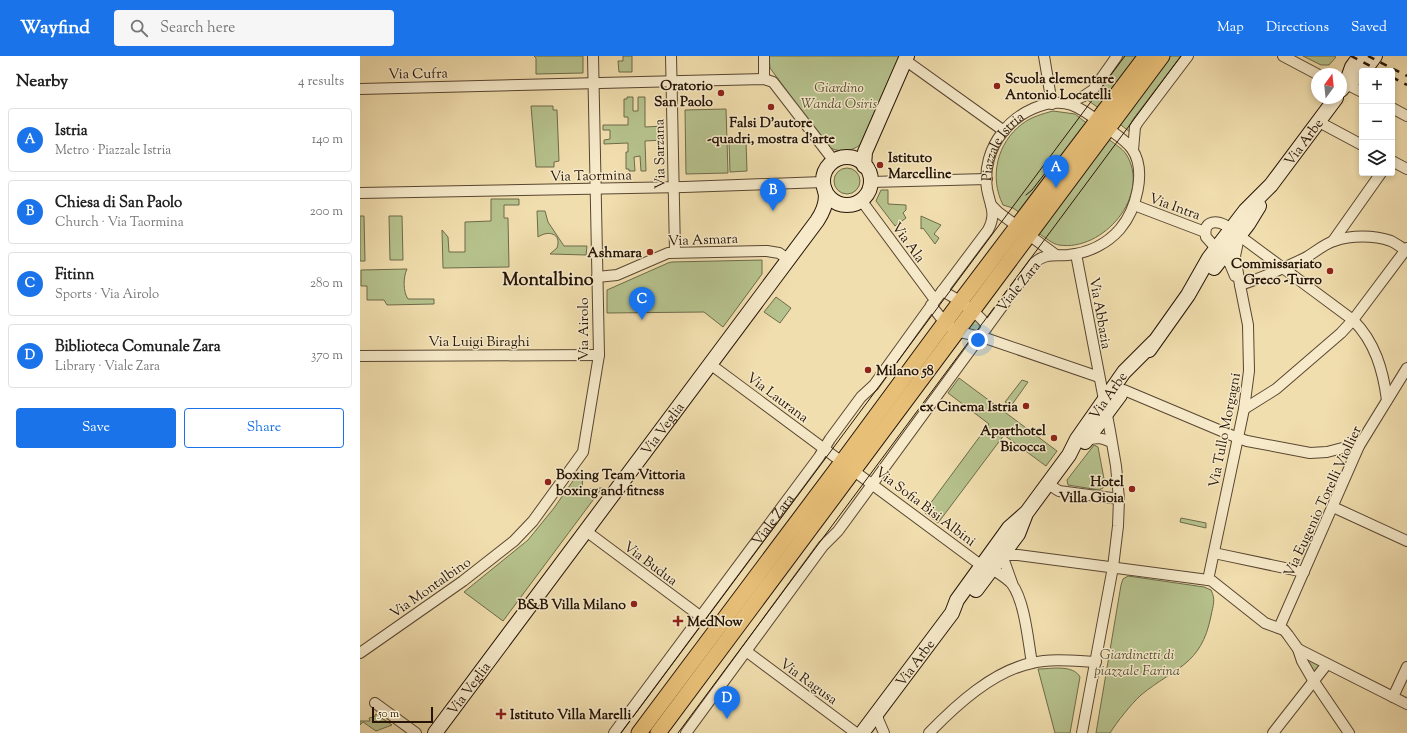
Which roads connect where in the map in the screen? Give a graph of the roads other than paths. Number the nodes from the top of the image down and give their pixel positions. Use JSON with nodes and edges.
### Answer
{"nodes":[{"id":1,"x":593,"y":56,"type":"edge"},
{"id":2,"x":671,"y":56,"type":"edge"},
{"id":3,"x":764,"y":56,"type":"edge"},
{"id":4,"x":1044,"y":56,"type":"edge"},
{"id":5,"x":1117,"y":56,"type":"edge"},
{"id":6,"x":1146,"y":56,"type":"edge"},
{"id":7,"x":1162,"y":56,"type":"edge"},
{"id":8,"x":1188,"y":56,"type":"edge"},
{"id":9,"x":1284,"y":56,"type":"edge"},
{"id":10,"x":1360,"y":56,"type":"edge"},
{"id":11,"x":1375,"y":56,"type":"edge"},
{"id":12,"x":906,"y":58,"type":"edge"},
{"id":13,"x":1366,"y":68,"type":"edge"},
{"id":14,"x":1311,"y":71,"type":"edge"},
{"id":15,"x":1359,"y":76,"type":"edge"},
{"id":16,"x":1347,"y":78,"type":"edge"},
{"id":17,"x":764,"y":79,"type":"junction"},
{"id":18,"x":672,"y":81,"type":"junction"},
{"id":19,"x":594,"y":84,"type":"junction"},
{"id":20,"x":1347,"y":85,"type":"edge"},
{"id":21,"x":360,"y":89,"type":"edge"},
{"id":22,"x":1347,"y":90,"type":"edge"},
{"id":23,"x":1359,"y":92,"type":"edge"},
{"id":24,"x":1066,"y":103,"type":"junction"},
{"id":25,"x":1052,"y":104,"type":"junction"},
{"id":26,"x":1331,"y":104,"type":"edge"},
{"id":27,"x":1395,"y":110,"type":"edge"},
{"id":28,"x":1407,"y":116,"type":"edge"},
{"id":29,"x":1319,"y":122,"type":"junction"},
{"id":30,"x":1103,"y":124,"type":"junction"},
{"id":31,"x":1004,"y":131,"type":"junction"},
{"id":32,"x":1359,"y":143,"type":"edge"},
{"id":33,"x":1133,"y":150,"type":"junction"},
{"id":34,"x":861,"y":159,"type":"junction"},
{"id":35,"x":834,"y":161,"type":"junction"},
{"id":36,"x":1395,"y":163,"type":"edge"},
{"id":37,"x":1407,"y":169,"type":"edge"},
{"id":38,"x":1379,"y":176,"type":"edge"},
{"id":39,"x":987,"y":179,"type":"junction"},
{"id":40,"x":870,"y":182,"type":"junction"},
{"id":41,"x":824,"y":186,"type":"junction"},
{"id":42,"x":675,"y":187,"type":"junction"},
{"id":43,"x":596,"y":188,"type":"junction"},
{"id":44,"x":360,"y":194,"type":"edge"},
{"id":45,"x":861,"y":200,"type":"junction"},
{"id":46,"x":847,"y":205,"type":"junction"},
{"id":47,"x":991,"y":205,"type":"junction"},
{"id":48,"x":1134,"y":206,"type":"junction"},
{"id":49,"x":817,"y":221,"type":"junction"},
{"id":50,"x":1023,"y":230,"type":"junction"},
{"id":51,"x":1205,"y":232,"type":"junction"},
{"id":52,"x":1235,"y":233,"type":"junction"},
{"id":53,"x":1333,"y":241,"type":"junction"},
{"id":54,"x":1407,"y":250,"type":"edge"},
{"id":55,"x":675,"y":252,"type":"junction"},
{"id":56,"x":1220,"y":252,"type":"junction"},
{"id":57,"x":1056,"y":254,"type":"junction"},
{"id":58,"x":1076,"y":254,"type":"junction"},
{"id":59,"x":788,"y":259,"type":"junction"},
{"id":60,"x":1283,"y":268,"type":"junction"},
{"id":61,"x":597,"y":277,"type":"junction"},
{"id":62,"x":1240,"y":285,"type":"junction"},
{"id":63,"x":942,"y":291,"type":"junction"},
{"id":64,"x":933,"y":303,"type":"junction"},
{"id":65,"x":966,"y":307,"type":"junction"},
{"id":66,"x":1353,"y":320,"type":"junction"},
{"id":67,"x":951,"y":327,"type":"junction"},
{"id":68,"x":987,"y":327,"type":"junction"},
{"id":69,"x":979,"y":337,"type":"junction"},
{"id":70,"x":1154,"y":342,"type":"junction"},
{"id":71,"x":599,"y":355,"type":"junction"},
{"id":72,"x":360,"y":356,"type":"edge"},
{"id":73,"x":710,"y":364,"type":"junction"},
{"id":74,"x":1407,"y":368,"type":"edge"},
{"id":75,"x":1099,"y":377,"type":"junction"},
{"id":76,"x":1124,"y":390,"type":"junction"},
{"id":77,"x":1387,"y":400,"type":"junction"},
{"id":78,"x":1105,"y":407,"type":"junction"},
{"id":79,"x":1244,"y":409,"type":"junction"},
{"id":80,"x":1238,"y":438,"type":"junction"},
{"id":81,"x":1087,"y":440,"type":"junction"},
{"id":82,"x":1111,"y":442,"type":"junction"},
{"id":83,"x":1359,"y":446,"type":"junction"},
{"id":84,"x":827,"y":450,"type":"junction"},
{"id":85,"x":1069,"y":455,"type":"junction"},
{"id":86,"x":580,"y":457,"type":"joint"},
{"id":87,"x":848,"y":466,"type":"junction"},
{"id":88,"x":872,"y":484,"type":"junction"},
{"id":89,"x":1048,"y":484,"type":"junction"},
{"id":90,"x":1119,"y":499,"type":"junction"},
{"id":91,"x":1333,"y":507,"type":"junction"},
{"id":92,"x":1027,"y":512,"type":"junction"},
{"id":93,"x":586,"y":531,"type":"junction"},
{"id":94,"x":1406,"y":537,"type":"edge"},
{"id":95,"x":1214,"y":553,"type":"junction"},
{"id":96,"x":1002,"y":555,"type":"junction"},
{"id":97,"x":987,"y":567,"type":"junction"},
{"id":98,"x":1113,"y":567,"type":"junction"},
{"id":99,"x":1304,"y":572,"type":"junction"},
{"id":100,"x":1208,"y":580,"type":"junction"},
{"id":101,"x":1012,"y":583,"type":"junction"},
{"id":102,"x":700,"y":616,"type":"junction"},
{"id":103,"x":1279,"y":628,"type":"junction"},
{"id":104,"x":1298,"y":649,"type":"junction"},
{"id":105,"x":746,"y":651,"type":"junction"},
{"id":106,"x":360,"y":653,"type":"edge"},
{"id":107,"x":1096,"y":662,"type":"junction"},
{"id":108,"x":1032,"y":663,"type":"junction"},
{"id":109,"x":1327,"y":664,"type":"junction"},
{"id":110,"x":1407,"y":667,"type":"edge"},
{"id":111,"x":1314,"y":680,"type":"junction"},
{"id":112,"x":1393,"y":697,"type":"junction"},
{"id":113,"x":375,"y":703,"type":"dead end"},
{"id":114,"x":1407,"y":704,"type":"edge"},
{"id":115,"x":1088,"y":707,"type":"junction"},
{"id":116,"x":878,"y":712,"type":"junction"},
{"id":117,"x":416,"y":733,"type":"edge"},
{"id":118,"x":435,"y":733,"type":"edge"},
{"id":119,"x":614,"y":733,"type":"edge"},
{"id":120,"x":639,"y":733,"type":"edge"},
{"id":121,"x":658,"y":733,"type":"edge"},
{"id":122,"x":686,"y":733,"type":"edge"},
{"id":123,"x":856,"y":733,"type":"edge"},
{"id":124,"x":862,"y":733,"type":"edge"},
{"id":125,"x":884,"y":733,"type":"edge"},
{"id":126,"x":929,"y":733,"type":"edge"},
{"id":127,"x":1082,"y":733,"type":"edge"},
{"id":128,"x":1088,"y":733,"type":"edge"},
{"id":129,"x":1273,"y":733,"type":"edge"},
{"id":130,"x":1350,"y":733,"type":"edge"}],
"edges":[{"from":1,"to":19,"type":"street","name":"Via Airolo"},
{"from":2,"to":18,"type":"street","name":"Via Sarzana"},
{"from":3,"to":17,"type":"street"},
{"from":4,"to":25,"type":"street"},
{"from":5,"to":24,"type":"street"},
{"from":6,"to":30,"type":"main road"},
{"from":7,"to":30,"type":"main road"},
{"from":8,"to":33,"type":"street"},
{"from":9,"to":14,"type":"street"},
{"from":10,"to":16,"type":"street"},
{"from":11,"to":13,"type":"street"},
{"from":12,"to":31,"type":"street"},
{"from":12,"to":34,"type":"street"},
{"from":15,"to":20,"type":"street"},
{"from":17,"to":18,"type":"street","name":"Via Cufra"},
{"from":17,"to":35,"type":"street"},
{"from":18,"to":19,"type":"street","name":"Via Cufra"},
{"from":18,"to":42,"type":"street","name":"Via Sarzana"},
{"from":19,"to":21,"type":"street","name":"Via Cufra"},
{"from":19,"to":43,"type":"street","name":"Via Airolo"},
{"from":22,"to":23,"type":"street"},
{"from":24,"to":25,"type":"street","name":"Piazzale Istria"},
{"from":24,"to":30,"type":"street","name":"Piazzale Istria"},
{"from":25,"to":31,"type":"street","name":"Piazzale Istria"},
{"from":26,"to":29,"type":"street","name":"Via Arbe"},
{"from":27,"to":28,"type":"street"},
{"from":29,"to":32,"type":"street"},
{"from":29,"to":52,"type":"street","name":"Via Arbe"},
{"from":30,"to":33,"type":"street","name":"Piazzale Istria"},
{"from":30,"to":50,"type":"main road"},
{"from":31,"to":39,"type":"street","name":"Piazzale Istria"},
{"from":33,"to":48,"type":"street"},
{"from":34,"to":35,"type":"street"},
{"from":34,"to":40,"type":"street"},
{"from":35,"to":41,"type":"street"},
{"from":36,"to":37,"type":"street"},
{"from":38,"to":53,"type":"street"},
{"from":39,"to":40,"type":"street"},
{"from":39,"to":47,"type":"street","name":"Piazzale Istria"},
{"from":40,"to":45,"type":"street"},
{"from":41,"to":42,"type":"street","name":"Via Taormina"},
{"from":41,"to":46,"type":"street"},
{"from":41,"to":49,"type":"street","name":"Via Veglia"},
{"from":42,"to":43,"type":"street","name":"Via Taormina"},
{"from":42,"to":55,"type":"street","name":"Via Sarzana"},
{"from":43,"to":44,"type":"street","name":"Via Taormina"},
{"from":43,"to":61,"type":"street","name":"Via Airolo"},
{"from":45,"to":46,"type":"street"},
{"from":45,"to":64,"type":"street","name":"Via Ala"},
{"from":46,"to":49,"type":"street","name":"Via Veglia"},
{"from":47,"to":50,"type":"street","name":"Piazzale Istria"},
{"from":47,"to":63,"type":"street","name":"Viale Zara"},
{"from":48,"to":51,"type":"street","name":"Via Intra"},
{"from":48,"to":58,"type":"street"},
{"from":49,"to":59,"type":"street","name":"Via Veglia"},
{"from":50,"to":57,"type":"street","name":"Piazzale Istria"},
{"from":50,"to":65,"type":"main road","name":"Viale Zara"},
{"from":51,"to":52,"type":"street"},
{"from":51,"to":56,"type":"street","name":"Via Tullo Morgagni"},
{"from":52,"to":56,"type":"street","name":"Via Arbe"},
{"from":52,"to":60,"type":"street"},
{"from":52,"to":62,"type":"street","name":"Via Tullo Morgagni"},
{"from":53,"to":54,"type":"street"},
{"from":53,"to":60,"type":"street"},
{"from":54,"to":66,"type":"street"},
{"from":55,"to":59,"type":"street","name":"Via Asmara"},
{"from":55,"to":61,"type":"street","name":"Via Asmara"},
{"from":56,"to":62,"type":"street","name":"Via Tullo Morgagni"},
{"from":56,"to":70,"type":"street","name":"Via Arbe"},
{"from":57,"to":58,"type":"street"},
{"from":57,"to":68,"type":"street","name":"Viale Zara"},
{"from":58,"to":75,"type":"street","name":"Via Abbazia"},
{"from":59,"to":73,"type":"street","name":"Via Veglia"},
{"from":60,"to":62,"type":"street"},
{"from":60,"to":66,"type":"street"},
{"from":61,"to":71,"type":"street","name":"Via Airolo"},
{"from":62,"to":79,"type":"street","name":"Via Tullo Morgagni"},
{"from":63,"to":64,"type":"street","name":"Viale Zara"},
{"from":63,"to":65,"type":"street","name":"Viale Zara"},
{"from":64,"to":67,"type":"street"},
{"from":64,"to":84,"type":"street","name":"Viale Zara"},
{"from":65,"to":67,"type":"main road","name":"Viale Zara"},
{"from":65,"to":68,"type":"street","name":"Viale Zara"},
{"from":66,"to":77,"type":"street"},
{"from":66,"to":79,"type":"street"},
{"from":67,"to":69,"type":"street"},
{"from":67,"to":87,"type":"main road","name":"Viale Zara"},
{"from":68,"to":69,"type":"street","name":"Viale Zara"},
{"from":69,"to":75,"type":"street"},
{"from":69,"to":88,"type":"street","name":"Viale Zara"},
{"from":70,"to":76,"type":"street","name":"Via Arbe"},
{"from":70,"to":78,"type":"street","name":"Via Arbe"},
{"from":71,"to":72,"type":"street","name":"Via Luigi Biraghi"},
{"from":71,"to":86,"type":"street","name":"Via Airolo"},
{"from":73,"to":84,"type":"street","name":"Via Laurana"},
{"from":73,"to":93,"type":"street","name":"Via Veglia"},
{"from":74,"to":77,"type":"street","name":"Via Eugenio Torelli Viollier"},
{"from":75,"to":78,"type":"street","name":"Via Abbazia"},
{"from":76,"to":78,"type":"street","name":"Via Arbe"},
{"from":76,"to":80,"type":"street"},
{"from":77,"to":83,"type":"street","name":"Via Eugenio Torelli Viollier"},
{"from":78,"to":81,"type":"street","name":"Via Arbe"},
{"from":78,"to":82,"type":"street","name":"Via Abbazia"},
{"from":78,"to":85,"type":"street","name":"Via Arbe"},
{"from":79,"to":80,"type":"street","name":"Via Tullo Morgagni"},
{"from":80,"to":83,"type":"street"},
{"from":80,"to":95,"type":"street","name":"Via Tullo Morgagni"},
{"from":81,"to":82,"type":"street"},
{"from":81,"to":85,"type":"street","name":"Via Arbe"},
{"from":82,"to":90,"type":"street","name":"Via Abbazia"},
{"from":83,"to":91,"type":"street","name":"Via Eugenio Torelli Viollier"},
{"from":84,"to":87,"type":"street"},
{"from":84,"to":102,"type":"street","name":"Viale Zara"},
{"from":85,"to":89,"type":"street","name":"Via Arbe"},
{"from":86,"to":106,"type":"street","name":"Via Montalbino"},
{"from":87,"to":88,"type":"street","name":"Via Sofia Bisi Albini"},
{"from":87,"to":120,"type":"main road","name":"Viale Zara"},
{"from":87,"to":121,"type":"main road","name":"Viale Zara"},
{"from":88,"to":97,"type":"street","name":"Via Sofia Bisi Albini"},
{"from":88,"to":105,"type":"street","name":"Viale Zara"},
{"from":89,"to":90,"type":"street"},
{"from":89,"to":92,"type":"street","name":"Via Arbe"},
{"from":90,"to":98,"type":"street","name":"Via Abbazia"},
{"from":91,"to":94,"type":"street"},
{"from":91,"to":99,"type":"street","name":"Via Eugenio Torelli Viollier"},
{"from":92,"to":96,"type":"street","name":"Via Arbe"},
{"from":92,"to":97,"type":"street","name":"Via Arbe"},
{"from":93,"to":102,"type":"street","name":"Via Budua"},
{"from":93,"to":118,"type":"street","name":"Via Veglia"},
{"from":95,"to":99,"type":"street"},
{"from":95,"to":100,"type":"street","name":"Via Tullo Morgagni"},
{"from":96,"to":97,"type":"street","name":"Via Arbe"},
{"from":96,"to":98,"type":"street"},
{"from":96,"to":101,"type":"street"},
{"from":97,"to":101,"type":"street","name":"Via Sofia Bisi Albini"},
{"from":97,"to":116,"type":"street","name":"Via Arbe"},
{"from":98,"to":100,"type":"street"},
{"from":98,"to":107,"type":"street","name":"Via Abbazia"},
{"from":99,"to":103,"type":"street","name":"Via Eugenio Torelli Viollier"},
{"from":100,"to":103,"type":"street"},
{"from":101,"to":108,"type":"street"},
{"from":102,"to":119,"type":"street","name":"Viale Zara"},
{"from":103,"to":104,"type":"street"},
{"from":104,"to":109,"type":"street"},
{"from":104,"to":111,"type":"street"},
{"from":105,"to":122,"type":"street","name":"Viale Zara"},
{"from":105,"to":123,"type":"street","name":"Via Ragusa"},
{"from":107,"to":108,"type":"street"},
{"from":107,"to":115,"type":"street","name":"Via Abbazia"},
{"from":108,"to":126,"type":"street"},
{"from":109,"to":111,"type":"street"},
{"from":109,"to":112,"type":"street"},
{"from":110,"to":112,"type":"street"},
{"from":111,"to":129,"type":"street"},
{"from":111,"to":130,"type":"street"},
{"from":112,"to":114,"type":"street"},
{"from":113,"to":117,"type":"street"},
{"from":115,"to":127,"type":"street"},
{"from":115,"to":128,"type":"street"},
{"from":116,"to":124,"type":"street","name":"Via Arbe"},
{"from":116,"to":125,"type":"street"}]}
